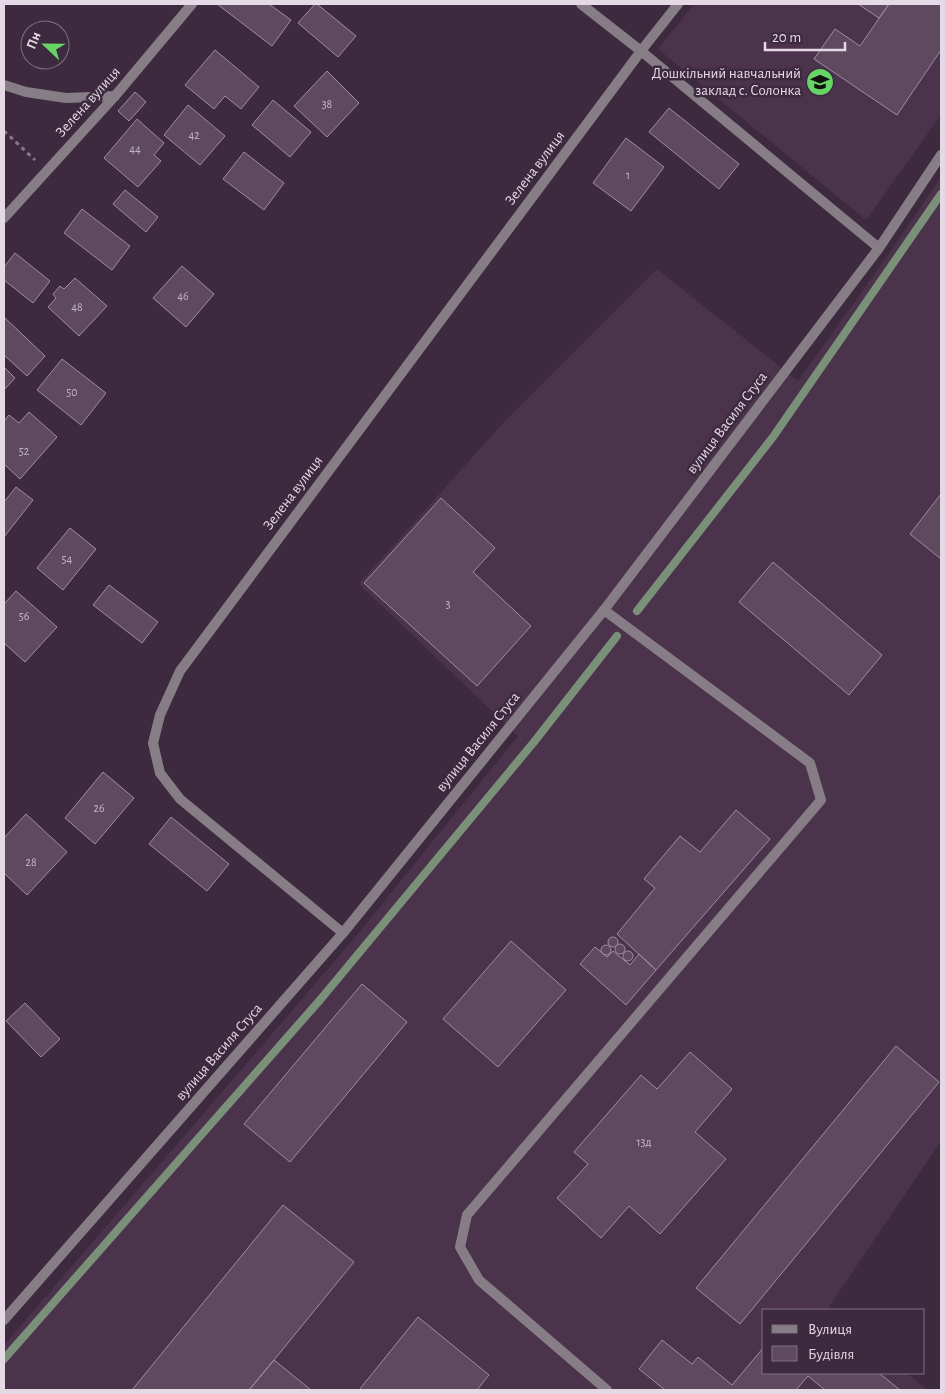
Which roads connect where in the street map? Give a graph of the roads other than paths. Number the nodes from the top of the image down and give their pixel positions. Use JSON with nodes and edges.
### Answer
{"nodes":[{"id":1,"x":192,"y":4,"type":"edge"},
{"id":2,"x":581,"y":4,"type":"edge"},
{"id":3,"x":678,"y":4,"type":"edge"},
{"id":4,"x":641,"y":51,"type":"junction"},
{"id":5,"x":4,"y":85,"type":"edge"},
{"id":6,"x":115,"y":96,"type":"junction"},
{"id":7,"x":941,"y":155,"type":"edge"},
{"id":8,"x":4,"y":218,"type":"edge"},
{"id":9,"x":879,"y":248,"type":"junction"},
{"id":10,"x":604,"y":610,"type":"junction"},
{"id":11,"x":343,"y":933,"type":"junction"},
{"id":12,"x":4,"y":1320,"type":"edge"},
{"id":13,"x":607,"y":1390,"type":"edge"}],
"edges":[{"from":1,"to":6,"type":"street","name":"Зелена вулиця"},
{"from":2,"to":4,"type":"street"},
{"from":3,"to":4,"type":"street","name":"Зелена вулиця"},
{"from":4,"to":9,"type":"street"},
{"from":4,"to":11,"type":"street","name":"Зелена вулиця"},
{"from":5,"to":6,"type":"street"},
{"from":6,"to":8,"type":"street","name":"Зелена вулиця"},
{"from":7,"to":9,"type":"street","name":"вулиця Василя Стуса"},
{"from":9,"to":10,"type":"street","name":"вулиця Василя Стуса"},
{"from":10,"to":11,"type":"street","name":"вулиця Василя Стуса"},
{"from":10,"to":13,"type":"street"},
{"from":11,"to":12,"type":"street","name":"вулиця Василя Стуса"}]}
